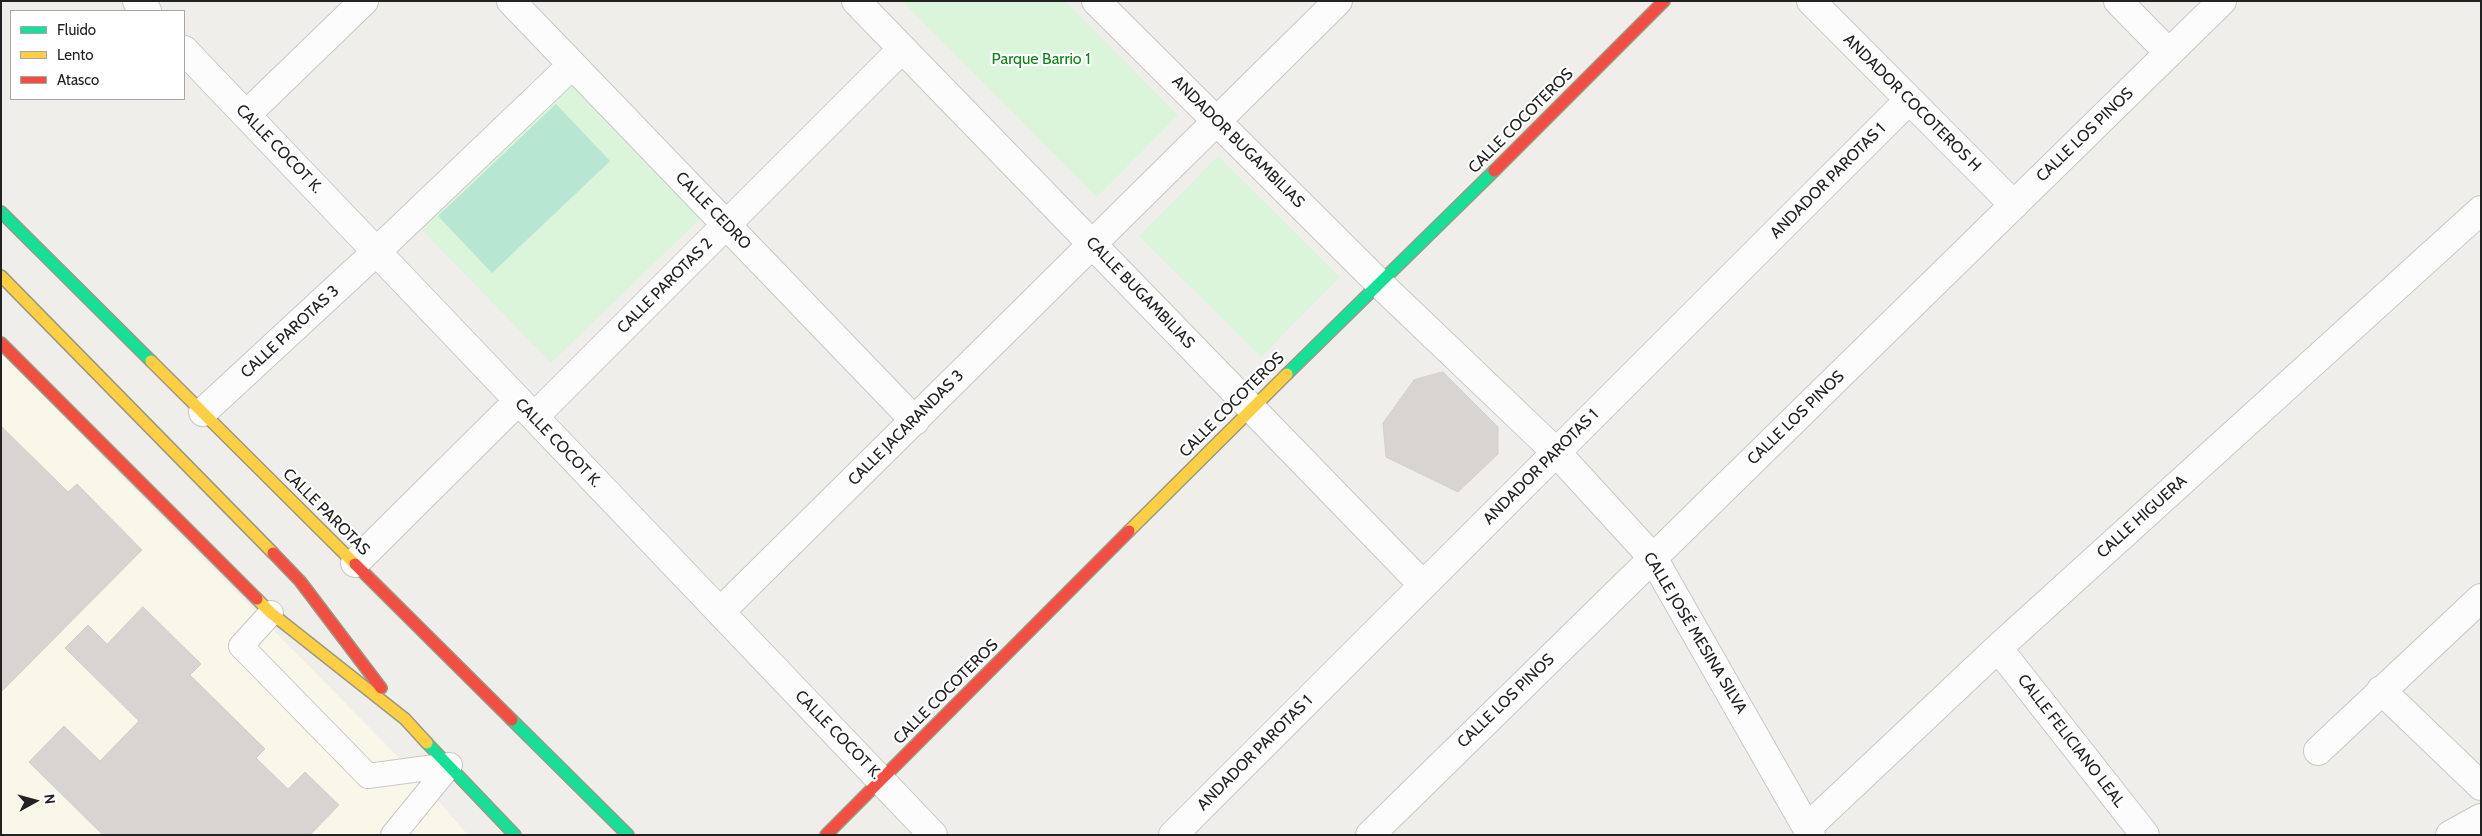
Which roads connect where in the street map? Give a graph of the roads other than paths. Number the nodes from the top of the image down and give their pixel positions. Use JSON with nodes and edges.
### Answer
{"nodes":[{"id":1,"x":137,"y":1,"type":"edge"},
{"id":2,"x":364,"y":1,"type":"edge"},
{"id":3,"x":511,"y":1,"type":"edge"},
{"id":4,"x":856,"y":1,"type":"edge"},
{"id":5,"x":1096,"y":1,"type":"edge"},
{"id":6,"x":1338,"y":1,"type":"edge"},
{"id":7,"x":1664,"y":1,"type":"edge"},
{"id":8,"x":1811,"y":1,"type":"edge"},
{"id":9,"x":2118,"y":1,"type":"edge"},
{"id":10,"x":2222,"y":1,"type":"edge"},
{"id":11,"x":146,"y":10,"type":"edge"},
{"id":12,"x":902,"y":49,"type":"junction"},
{"id":13,"x":185,"y":51,"type":"edge"},
{"id":14,"x":2169,"y":53,"type":"junction"},
{"id":15,"x":572,"y":65,"type":"junction"},
{"id":16,"x":1909,"y":100,"type":"junction"},
{"id":17,"x":246,"y":115,"type":"junction"},
{"id":18,"x":1217,"y":121,"type":"junction"},
{"id":19,"x":2014,"y":205,"type":"junction"},
{"id":20,"x":2481,"y":210,"type":"edge"},
{"id":21,"x":1,"y":212,"type":"edge"},
{"id":22,"x":726,"y":225,"type":"junction"},
{"id":23,"x":1093,"y":244,"type":"junction"},
{"id":24,"x":376,"y":252,"type":"junction"},
{"id":25,"x":1,"y":276,"type":"edge"},
{"id":26,"x":1380,"y":284,"type":"junction"},
{"id":27,"x":1,"y":343,"type":"edge"},
{"id":28,"x":1251,"y":408,"type":"junction"},
{"id":29,"x":526,"y":409,"type":"junction"},
{"id":30,"x":203,"y":412,"type":"junction"},
{"id":31,"x":914,"y":421,"type":"junction"},
{"id":32,"x":1556,"y":452,"type":"junction"},
{"id":33,"x":1653,"y":558,"type":"junction"},
{"id":34,"x":355,"y":563,"type":"junction"},
{"id":35,"x":1423,"y":585,"type":"junction"},
{"id":36,"x":2481,"y":598,"type":"edge"},
{"id":37,"x":720,"y":612,"type":"junction"},
{"id":38,"x":271,"y":613,"type":"junction"},
{"id":39,"x":1998,"y":648,"type":"junction"},
{"id":40,"x":2381,"y":690,"type":"junction"},
{"id":41,"x":405,"y":720,"type":"junction"},
{"id":42,"x":2318,"y":751,"type":"dead end"},
{"id":43,"x":450,"y":765,"type":"junction"},
{"id":44,"x":881,"y":780,"type":"junction"},
{"id":45,"x":2481,"y":786,"type":"edge"},
{"id":46,"x":2481,"y":818,"type":"edge"},
{"id":47,"x":1809,"y":831,"type":"edge"},
{"id":48,"x":393,"y":835,"type":"edge"},
{"id":49,"x":515,"y":835,"type":"edge"},
{"id":50,"x":628,"y":835,"type":"edge"},
{"id":51,"x":826,"y":835,"type":"edge"},
{"id":52,"x":933,"y":835,"type":"edge"},
{"id":53,"x":1173,"y":835,"type":"edge"},
{"id":54,"x":1370,"y":835,"type":"edge"},
{"id":55,"x":2145,"y":835,"type":"edge"},
{"id":56,"x":2450,"y":835,"type":"edge"}],
"edges":[{"from":1,"to":11,"type":"street"},
{"from":2,"to":17,"type":"street"},
{"from":3,"to":15,"type":"street","name":"CALLE CEDRO"},
{"from":4,"to":12,"type":"street","name":"CALLE BUGAMBILIAS"},
{"from":5,"to":18,"type":"street","name":"ANDADOR BUGAMBILIAS"},
{"from":6,"to":18,"type":"street","name":"CALLE JACARANDAS 3"},
{"from":7,"to":26,"type":"street","name":"CALLE COCOTEROS"},
{"from":8,"to":16,"type":"street","name":"ANDADOR COCOTEROS H"},
{"from":9,"to":14,"type":"street"},
{"from":10,"to":14,"type":"street","name":"CALLE LOS PINOS"},
{"from":12,"to":22,"type":"street","name":"CALLE PAROTAS 2"},
{"from":12,"to":23,"type":"street","name":"CALLE BUGAMBILIAS"},
{"from":13,"to":17,"type":"street","name":"CALLE COCOT K."},
{"from":14,"to":19,"type":"street","name":"CALLE LOS PINOS"},
{"from":15,"to":22,"type":"street","name":"CALLE CEDRO"},
{"from":15,"to":24,"type":"street","name":"CALLE PAROTAS 3"},
{"from":16,"to":19,"type":"street","name":"ANDADOR COCOTEROS H"},
{"from":16,"to":32,"type":"street","name":"ANDADOR PAROTAS 1"},
{"from":17,"to":24,"type":"street","name":"CALLE COCOT K."},
{"from":18,"to":23,"type":"street","name":"CALLE JACARANDAS 3"},
{"from":18,"to":26,"type":"street","name":"ANDADOR BUGAMBILIAS"},
{"from":19,"to":33,"type":"street","name":"CALLE LOS PINOS"},
{"from":20,"to":39,"type":"street","name":"CALLE HIGUERA"},
{"from":21,"to":30,"type":"street","name":"CALLE PAROTAS"},
{"from":22,"to":29,"type":"street","name":"CALLE PAROTAS 2"},
{"from":22,"to":31,"type":"street","name":"CALLE CEDRO"},
{"from":23,"to":28,"type":"street","name":"CALLE BUGAMBILIAS"},
{"from":23,"to":31,"type":"street","name":"CALLE JACARANDAS 3"},
{"from":24,"to":29,"type":"street","name":"CALLE COCOT K."},
{"from":24,"to":30,"type":"street","name":"CALLE PAROTAS 3"},
{"from":25,"to":41,"type":"street"},
{"from":26,"to":28,"type":"street","name":"CALLE COCOTEROS"},
{"from":26,"to":32,"type":"street","name":"CALLE JOSÉ MESINA SILVA"},
{"from":27,"to":38,"type":"street"},
{"from":28,"to":35,"type":"street","name":"CALLE BUGAMBILIAS"},
{"from":28,"to":44,"type":"street","name":"CALLE COCOTEROS"},
{"from":29,"to":34,"type":"street","name":"CALLE PAROTAS 2"},
{"from":29,"to":37,"type":"street","name":"CALLE COCOT K."},
{"from":30,"to":34,"type":"street","name":"CALLE PAROTAS"},
{"from":31,"to":37,"type":"street","name":"CALLE JACARANDAS 3"},
{"from":32,"to":33,"type":"street","name":"CALLE JOSÉ MESINA SILVA"},
{"from":32,"to":35,"type":"street","name":"ANDADOR PAROTAS 1"},
{"from":33,"to":47,"type":"street","name":"CALLE JOSÉ MESINA SILVA"},
{"from":33,"to":54,"type":"street","name":"CALLE LOS PINOS"},
{"from":34,"to":50,"type":"street","name":"CALLE PAROTAS"},
{"from":35,"to":53,"type":"street","name":"ANDADOR PAROTAS 1"},
{"from":36,"to":40,"type":"street"},
{"from":37,"to":44,"type":"street","name":"CALLE COCOT K."},
{"from":38,"to":41,"type":"street"},
{"from":38,"to":43,"type":"lane"},
{"from":39,"to":47,"type":"street","name":"CALLE HIGUERA"},
{"from":39,"to":55,"type":"street","name":"CALLE FELICIANO LEAL"},
{"from":40,"to":42,"type":"street"},
{"from":40,"to":45,"type":"street"},
{"from":41,"to":43,"type":"street"},
{"from":43,"to":48,"type":"lane"},
{"from":43,"to":49,"type":"street"},
{"from":44,"to":51,"type":"street","name":"CALLE COCOTEROS"},
{"from":44,"to":52,"type":"street","name":"CALLE COCOT K."},
{"from":46,"to":56,"type":"street"}]}
